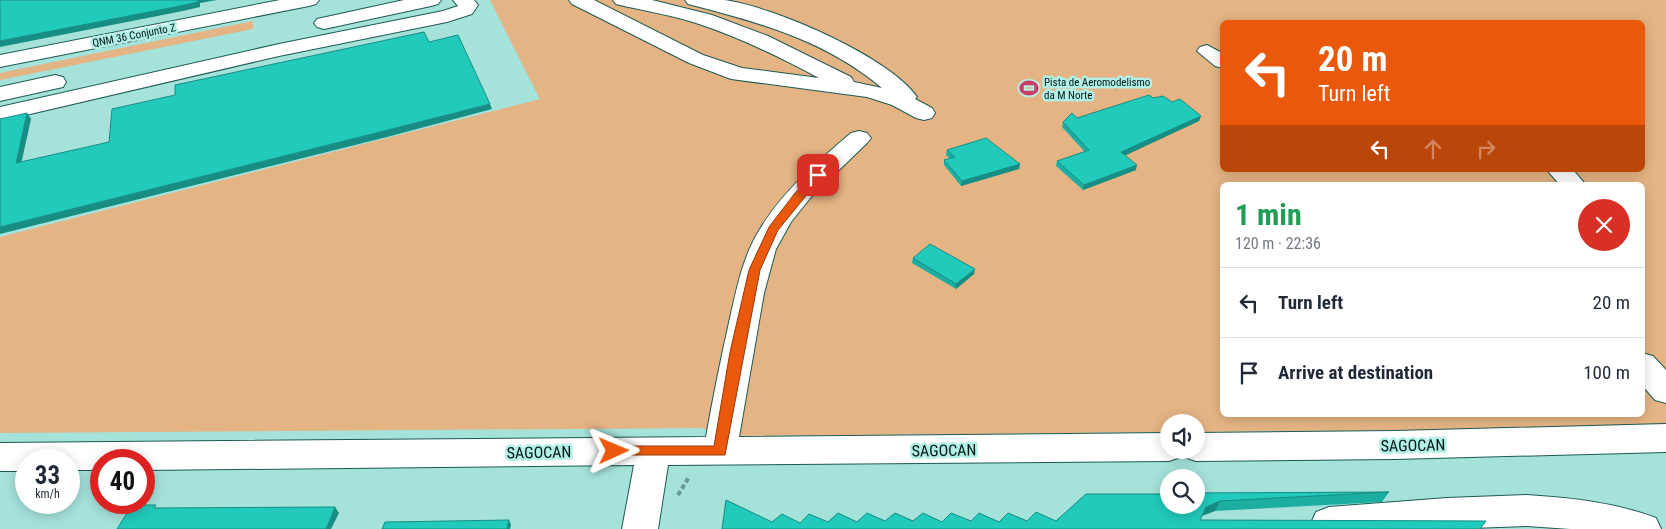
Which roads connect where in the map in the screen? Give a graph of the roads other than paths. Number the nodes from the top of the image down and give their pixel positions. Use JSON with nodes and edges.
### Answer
{"nodes":[{"id":1,"x":309,"y":0,"type":"edge"},
{"id":2,"x":431,"y":0,"type":"edge"},
{"id":3,"x":463,"y":0,"type":"edge"},
{"id":4,"x":578,"y":0,"type":"edge"},
{"id":5,"x":623,"y":0,"type":"edge"},
{"id":6,"x":695,"y":0,"type":"edge"},
{"id":7,"x":277,"y":17,"type":"edge"},
{"id":8,"x":0,"y":61,"type":"edge"},
{"id":9,"x":718,"y":67,"type":"junction"},
{"id":10,"x":843,"y":82,"type":"junction"},
{"id":11,"x":869,"y":90,"type":"junction"},
{"id":12,"x":0,"y":94,"type":"edge"},
{"id":13,"x":0,"y":114,"type":"edge"},
{"id":14,"x":860,"y":138,"type":"dead end"},
{"id":15,"x":1560,"y":172,"type":"edge"},
{"id":16,"x":1571,"y":182,"type":"edge"},
{"id":17,"x":1645,"y":367,"type":"edge"},
{"id":18,"x":1666,"y":391,"type":"edge"},
{"id":19,"x":1666,"y":438,"type":"edge"},
{"id":20,"x":1631,"y":440,"type":"junction"},
{"id":21,"x":1160,"y":447,"type":"edge"},
{"id":22,"x":1205,"y":447,"type":"edge"},
{"id":23,"x":1666,"y":447,"type":"edge"},
{"id":24,"x":653,"y":451,"type":"junction"},
{"id":25,"x":720,"y":451,"type":"junction"},
{"id":26,"x":0,"y":457,"type":"edge"},
{"id":27,"x":1506,"y":520,"type":"edge"},
{"id":28,"x":1294,"y":525,"type":"edge"},
{"id":29,"x":640,"y":529,"type":"edge"},
{"id":30,"x":1643,"y":529,"type":"edge"}],
"edges":[{"from":1,"to":7,"type":"street"},
{"from":2,"to":7,"type":"street"},
{"from":3,"to":7,"type":"street"},
{"from":4,"to":9,"type":"street"},
{"from":5,"to":10,"type":"street"},
{"from":6,"to":11,"type":"street"},
{"from":7,"to":8,"type":"street","name":"QNM 36 Conjunto Z"},
{"from":7,"to":12,"type":"street"},
{"from":7,"to":13,"type":"street"},
{"from":9,"to":10,"type":"street"},
{"from":9,"to":11,"type":"street"},
{"from":10,"to":11,"type":"street"},
{"from":14,"to":25,"type":"street"},
{"from":15,"to":16,"type":"street"},
{"from":17,"to":18,"type":"street"},
{"from":19,"to":20,"type":"street","name":"SAGOCAN"},
{"from":20,"to":22,"type":"street","name":"SAGOCAN"},
{"from":20,"to":23,"type":"street","name":"SAGOCAN"},
{"from":21,"to":25,"type":"street","name":"SAGOCAN"},
{"from":24,"to":25,"type":"street","name":"SAGOCAN"},
{"from":24,"to":26,"type":"street","name":"SAGOCAN"},
{"from":24,"to":29,"type":"street"},
{"from":27,"to":28,"type":"street"},
{"from":27,"to":30,"type":"street"}]}
